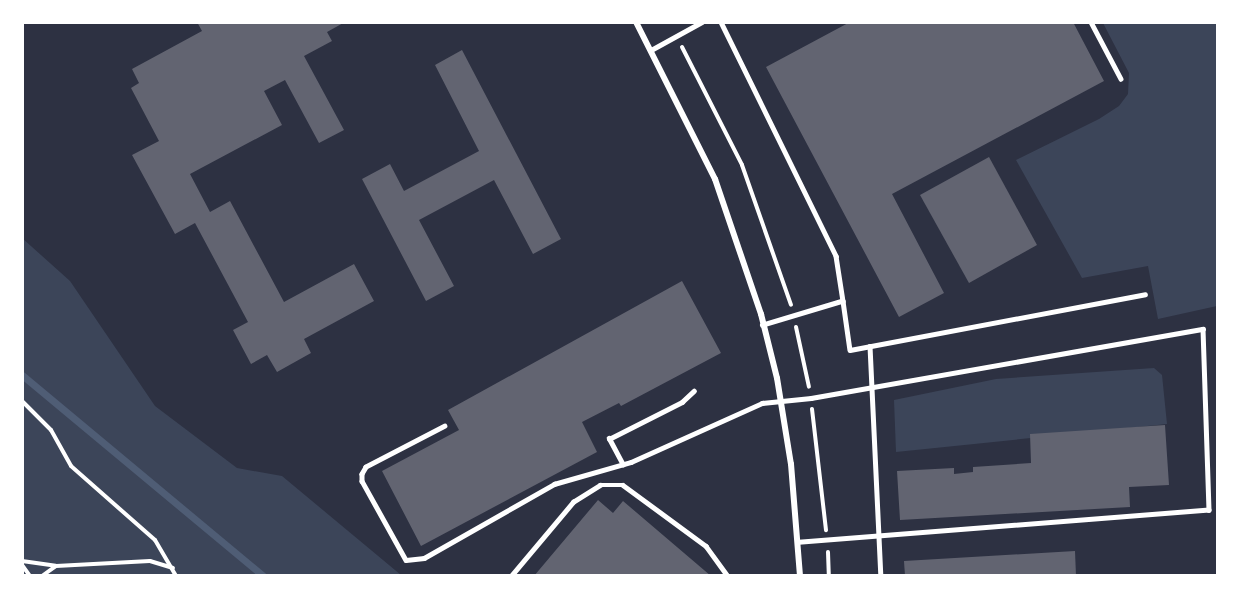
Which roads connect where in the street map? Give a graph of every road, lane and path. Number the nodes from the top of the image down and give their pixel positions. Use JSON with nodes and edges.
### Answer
{"nodes":[{"id":1,"x":636,"y":22,"type":"edge"},
{"id":2,"x":702,"y":22,"type":"edge"},
{"id":3,"x":721,"y":22,"type":"edge"},
{"id":4,"x":1091,"y":22,"type":"edge"},
{"id":5,"x":676,"y":36,"type":"junction"},
{"id":6,"x":651,"y":50,"type":"junction"},
{"id":7,"x":1121,"y":79,"type":"dead end"},
{"id":8,"x":1145,"y":294,"type":"dead end"},
{"id":9,"x":843,"y":301,"type":"junction"},
{"id":10,"x":794,"y":317,"type":"junction"},
{"id":11,"x":763,"y":325,"type":"junction"},
{"id":12,"x":870,"y":346,"type":"junction"},
{"id":13,"x":875,"y":387,"type":"junction"},
{"id":14,"x":694,"y":391,"type":"dead end"},
{"id":15,"x":811,"y":398,"type":"junction"},
{"id":16,"x":781,"y":400,"type":"junction"},
{"id":17,"x":22,"y":401,"type":"edge"},
{"id":18,"x":445,"y":426,"type":"dead end"},
{"id":19,"x":623,"y":465,"type":"junction"},
{"id":20,"x":882,"y":538,"type":"junction"},
{"id":21,"x":799,"y":542,"type":"junction"},
{"id":22,"x":827,"y":542,"type":"junction"},
{"id":23,"x":22,"y":563,"type":"edge"},
{"id":24,"x":56,"y":566,"type":"junction"},
{"id":25,"x":174,"y":568,"type":"junction"},
{"id":26,"x":30,"y":576,"type":"edge"},
{"id":27,"x":42,"y":576,"type":"edge"},
{"id":28,"x":176,"y":576,"type":"edge"},
{"id":29,"x":511,"y":576,"type":"edge"},
{"id":30,"x":728,"y":576,"type":"edge"},
{"id":31,"x":800,"y":576,"type":"edge"},
{"id":32,"x":829,"y":576,"type":"edge"},
{"id":33,"x":881,"y":576,"type":"edge"}],
"edges":[{"from":1,"to":6,"type":"street"},
{"from":2,"to":5,"type":"lane"},
{"from":3,"to":9,"type":"lane"},
{"from":4,"to":7,"type":"lane"},
{"from":5,"to":6,"type":"lane"},
{"from":5,"to":10,"type":"path"},
{"from":6,"to":11,"type":"street"},
{"from":8,"to":12,"type":"lane"},
{"from":9,"to":10,"type":"lane"},
{"from":9,"to":12,"type":"lane"},
{"from":10,"to":11,"type":"lane"},
{"from":10,"to":15,"type":"path"},
{"from":11,"to":16,"type":"street"},
{"from":12,"to":13,"type":"lane"},
{"from":13,"to":15,"type":"lane"},
{"from":13,"to":20,"type":"lane"},
{"from":13,"to":20,"type":"lane"},
{"from":14,"to":19,"type":"lane"},
{"from":15,"to":16,"type":"lane"},
{"from":15,"to":22,"type":"path"},
{"from":16,"to":19,"type":"lane"},
{"from":16,"to":21,"type":"street"},
{"from":17,"to":25,"type":"path"},
{"from":18,"to":19,"type":"lane"},
{"from":20,"to":22,"type":"lane"},
{"from":20,"to":33,"type":"lane"},
{"from":21,"to":22,"type":"lane"},
{"from":21,"to":31,"type":"street"},
{"from":22,"to":32,"type":"path"},
{"from":23,"to":24,"type":"path"},
{"from":23,"to":26,"type":"path"},
{"from":24,"to":25,"type":"path"},
{"from":24,"to":27,"type":"path"},
{"from":25,"to":28,"type":"path"},
{"from":29,"to":30,"type":"lane"}]}
